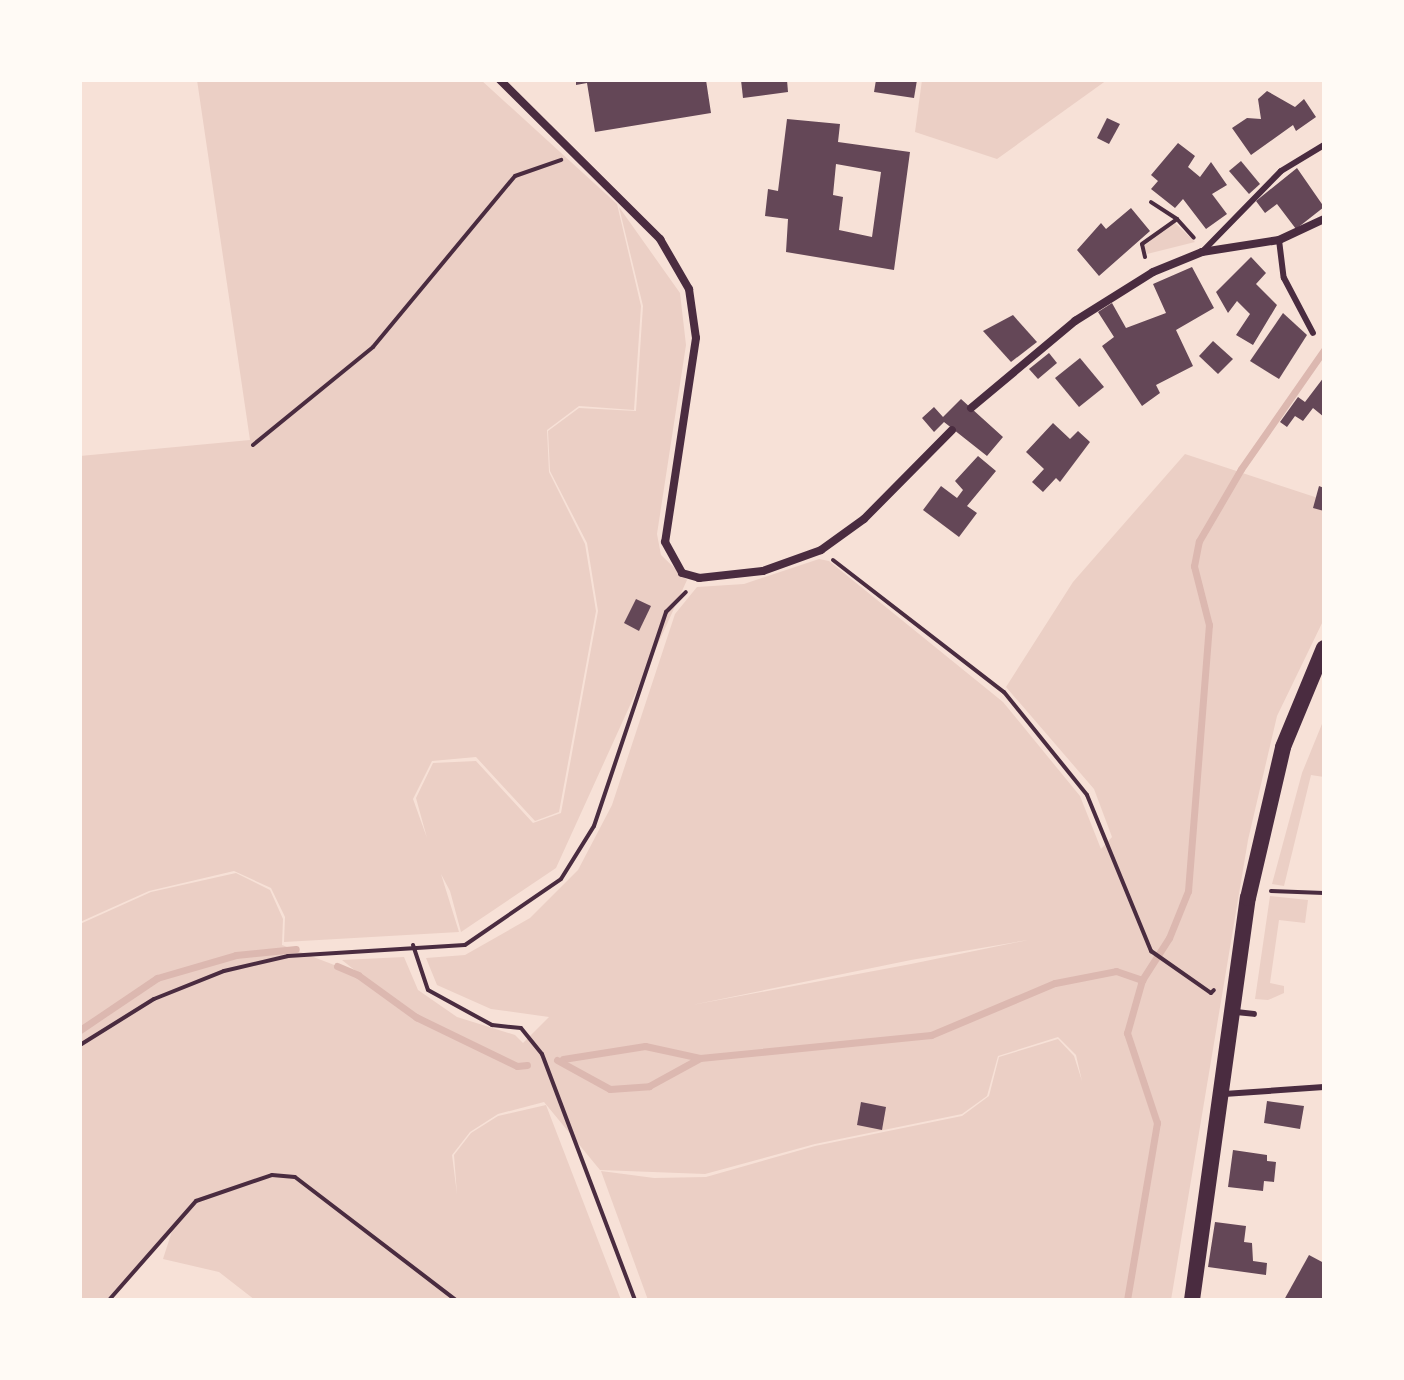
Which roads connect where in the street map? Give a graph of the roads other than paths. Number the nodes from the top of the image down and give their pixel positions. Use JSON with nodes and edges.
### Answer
{"nodes":[{"id":1,"x":500,"y":80,"type":"edge"},
{"id":2,"x":1324,"y":145,"type":"edge"},
{"id":3,"x":1324,"y":219,"type":"edge"},
{"id":4,"x":1279,"y":240,"type":"junction"},
{"id":5,"x":1202,"y":252,"type":"junction"},
{"id":6,"x":1313,"y":333,"type":"dead end"},
{"id":7,"x":971,"y":408,"type":"dead end"},
{"id":8,"x":952,"y":430,"type":"dead end"},
{"id":9,"x":1324,"y":648,"type":"edge"},
{"id":10,"x":1232,"y":1011,"type":"junction"},
{"id":11,"x":1254,"y":1014,"type":"dead end"},
{"id":12,"x":1324,"y":1087,"type":"edge"},
{"id":13,"x":1221,"y":1094,"type":"junction"},
{"id":14,"x":1192,"y":1300,"type":"edge"}],
"edges":[{"from":1,"to":8,"type":"street"},
{"from":2,"to":5,"type":"lane"},
{"from":3,"to":4,"type":"street"},
{"from":4,"to":5,"type":"street"},
{"from":4,"to":6,"type":"lane"},
{"from":5,"to":7,"type":"street"},
{"from":9,"to":10,"type":"main road"},
{"from":10,"to":11,"type":"lane"},
{"from":10,"to":13,"type":"main road"},
{"from":12,"to":13,"type":"lane"},
{"from":13,"to":14,"type":"main road"}]}
